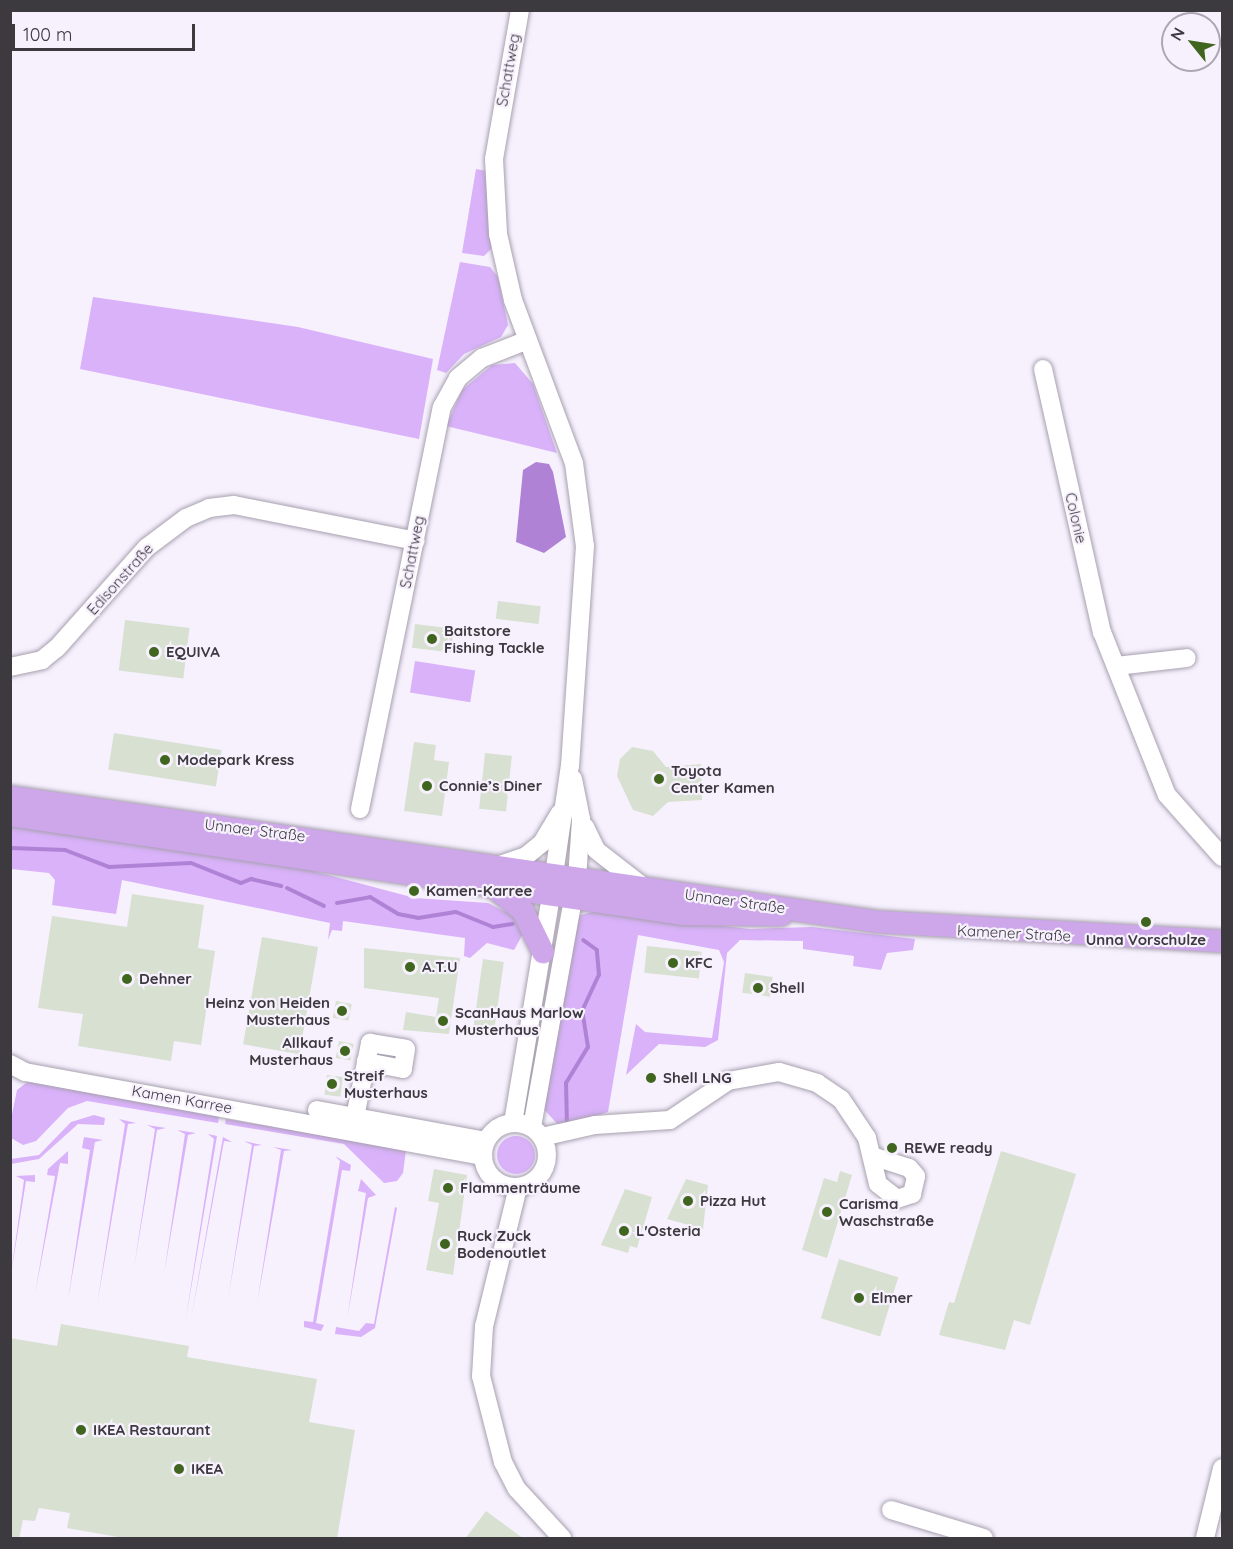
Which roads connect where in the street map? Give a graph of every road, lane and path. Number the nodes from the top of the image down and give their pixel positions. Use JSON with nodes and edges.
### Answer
{"nodes":[{"id":1,"x":520,"y":10,"type":"edge"},
{"id":2,"x":528,"y":340,"type":"junction"},
{"id":3,"x":1043,"y":369,"type":"dead end"},
{"id":4,"x":415,"y":541,"type":"junction"},
{"id":5,"x":1187,"y":658,"type":"dead end"},
{"id":6,"x":1116,"y":666,"type":"junction"},
{"id":7,"x":10,"y":667,"type":"edge"},
{"id":8,"x":570,"y":765,"type":"junction"},
{"id":9,"x":10,"y":797,"type":"edge"},
{"id":10,"x":564,"y":803,"type":"junction"},
{"id":11,"x":360,"y":809,"type":"dead end"},
{"id":12,"x":10,"y":815,"type":"edge"},
{"id":13,"x":581,"y":819,"type":"junction"},
{"id":14,"x":1222,"y":857,"type":"edge"},
{"id":15,"x":496,"y":877,"type":"junction"},
{"id":16,"x":564,"y":887,"type":"junction"},
{"id":17,"x":646,"y":888,"type":"junction"},
{"id":18,"x":807,"y":913,"type":"junction"},
{"id":19,"x":1222,"y":941,"type":"edge"},
{"id":20,"x":543,"y":952,"type":"junction"},
{"id":21,"x":366,"y":1062,"type":"dead end"},
{"id":22,"x":10,"y":1063,"type":"edge"},
{"id":23,"x":355,"y":1123,"type":"junction"},
{"id":24,"x":513,"y":1123,"type":"junction"},
{"id":25,"x":540,"y":1139,"type":"junction"},
{"id":26,"x":484,"y":1148,"type":"junction"},
{"id":27,"x":873,"y":1156,"type":"dead end"},
{"id":28,"x":511,"y":1186,"type":"junction"},
{"id":29,"x":1222,"y":1468,"type":"edge"},
{"id":30,"x":891,"y":1510,"type":"dead end"},
{"id":31,"x":562,"y":1539,"type":"edge"},
{"id":32,"x":984,"y":1539,"type":"edge"},
{"id":33,"x":1205,"y":1539,"type":"edge"}],
"edges":[{"from":1,"to":2,"type":"street","name":"Schattweg"},
{"from":2,"to":4,"type":"street","name":"Schattweg"},
{"from":2,"to":8,"type":"street","name":"Schattweg"},
{"from":3,"to":6,"type":"street","name":"Colonie"},
{"from":4,"to":7,"type":"street","name":"Edisonstraße"},
{"from":4,"to":11,"type":"street","name":"Schattweg"},
{"from":5,"to":6,"type":"street"},
{"from":6,"to":14,"type":"street","name":"Colonie"},
{"from":8,"to":10,"type":"street","name":"Schattweg"},
{"from":8,"to":13,"type":"street","name":"Schattweg"},
{"from":9,"to":15,"type":"main road","name":"Unnaer Straße"},
{"from":10,"to":15,"type":"street","name":"Schattweg"},
{"from":10,"to":16,"type":"street","name":"Schattweg"},
{"from":12,"to":15,"type":"main road","name":"Unnaer Straße"},
{"from":13,"to":16,"type":"street","name":"Schattweg"},
{"from":13,"to":17,"type":"street","name":"Schattweg"},
{"from":15,"to":16,"type":"main road","name":"Unnaer Straße"},
{"from":15,"to":20,"type":"main road"},
{"from":16,"to":17,"type":"main road","name":"Unnaer Straße"},
{"from":16,"to":18,"type":"main road","name":"Unnaer Straße"},
{"from":16,"to":20,"type":"street"},
{"from":16,"to":25,"type":"street"},
{"from":17,"to":18,"type":"main road","name":"Unnaer Straße"},
{"from":18,"to":19,"type":"main road","name":"Kamener Straße"},
{"from":20,"to":24,"type":"street"},
{"from":21,"to":23,"type":"street"},
{"from":22,"to":23,"type":"street","name":"Kamen Karree"},
{"from":23,"to":26,"type":"street","name":"Kamen Karree"},
{"from":24,"to":25,"type":"street"},
{"from":24,"to":26,"type":"street"},
{"from":25,"to":27,"type":"street"},
{"from":25,"to":28,"type":"street"},
{"from":26,"to":28,"type":"street"},
{"from":28,"to":31,"type":"street"},
{"from":29,"to":33,"type":"street"},
{"from":30,"to":32,"type":"street"}]}
